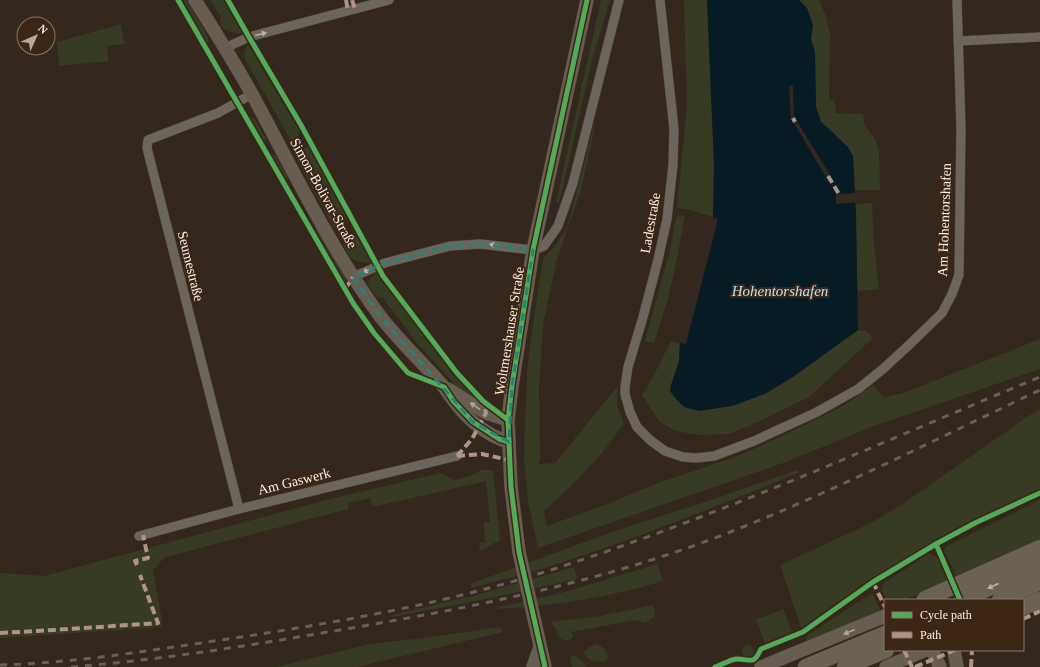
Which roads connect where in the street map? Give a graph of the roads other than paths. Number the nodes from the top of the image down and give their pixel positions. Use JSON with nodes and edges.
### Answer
{"nodes":[{"id":1,"x":195,"y":0,"type":"edge"},
{"id":2,"x":389,"y":0,"type":"edge"},
{"id":3,"x":587,"y":0,"type":"edge"},
{"id":4,"x":619,"y":0,"type":"edge"},
{"id":5,"x":660,"y":0,"type":"edge"},
{"id":6,"x":958,"y":0,"type":"edge"},
{"id":7,"x":1040,"y":37,"type":"edge"},
{"id":8,"x":958,"y":41,"type":"junction"},
{"id":9,"x":225,"y":48,"type":"junction"},
{"id":10,"x":252,"y":94,"type":"junction"},
{"id":11,"x":533,"y":250,"type":"junction"},
{"id":12,"x":353,"y":277,"type":"junction"},
{"id":13,"x":444,"y":387,"type":"junction"},
{"id":14,"x":508,"y":420,"type":"junction"},
{"id":15,"x":650,"y":440,"type":"joint"},
{"id":16,"x":509,"y":442,"type":"junction"},
{"id":17,"x":457,"y":456,"type":"dead end"},
{"id":18,"x":239,"y":508,"type":"junction"},
{"id":19,"x":140,"y":536,"type":"dead end"},
{"id":20,"x":1040,"y":548,"type":"edge"},
{"id":21,"x":1040,"y":565,"type":"edge"},
{"id":22,"x":1031,"y":581,"type":"edge"},
{"id":23,"x":926,"y":599,"type":"edge"},
{"id":24,"x":966,"y":599,"type":"edge"},
{"id":25,"x":1002,"y":599,"type":"edge"},
{"id":26,"x":1040,"y":600,"type":"edge"},
{"id":27,"x":1024,"y":607,"type":"edge"},
{"id":28,"x":884,"y":616,"type":"edge"},
{"id":29,"x":884,"y":634,"type":"edge"},
{"id":30,"x":540,"y":647,"type":"junction"},
{"id":31,"x":884,"y":651,"type":"edge"},
{"id":32,"x":924,"y":651,"type":"edge"},
{"id":33,"x":932,"y":651,"type":"edge"},
{"id":34,"x":954,"y":651,"type":"edge"},
{"id":35,"x":533,"y":667,"type":"edge"},
{"id":36,"x":545,"y":667,"type":"edge"},
{"id":37,"x":761,"y":667,"type":"edge"},
{"id":38,"x":806,"y":667,"type":"edge"},
{"id":39,"x":845,"y":667,"type":"edge"},
{"id":40,"x":886,"y":667,"type":"edge"},
{"id":41,"x":940,"y":667,"type":"edge"},
{"id":42,"x":957,"y":667,"type":"edge"}],
"edges":[{"from":1,"to":9,"type":"street","name":"Simon-Bolivar-Straße"},
{"from":9,"to":2,"type":"street","one_way":true},
{"from":3,"to":11,"type":"street","name":"Woltmershauser Straße"},
{"from":4,"to":11,"type":"street"},
{"from":5,"to":15,"type":"street","name":"Ladestraße"},
{"from":6,"to":8,"type":"street","name":"Am Hohentorshafen"},
{"from":7,"to":8,"type":"street"},
{"from":8,"to":15,"type":"street","name":"Am Hohentorshafen"},
{"from":9,"to":10,"type":"street","name":"Simon-Bolivar-Straße"},
{"from":10,"to":12,"type":"street","name":"Simon-Bolivar-Straße"},
{"from":10,"to":18,"type":"street","name":"Seumestraße"},
{"from":11,"to":12,"type":"street","one_way":true},
{"from":11,"to":14,"type":"street","name":"Woltmershauser Straße"},
{"from":12,"to":13,"type":"street","name":"Simon-Bolivar-Straße"},
{"from":14,"to":13,"type":"street","name":"Simon-Bolivar-Straße","one_way":true},
{"from":13,"to":16,"type":"street","name":"Simon-Bolivar-Straße"},
{"from":14,"to":16,"type":"street","name":"Woltmershauser Straße"},
{"from":16,"to":30,"type":"street","name":"Woltmershauser Straße"},
{"from":17,"to":18,"type":"street","name":"Am Gaswerk"},
{"from":18,"to":19,"type":"street","name":"Am Gaswerk"},
{"from":20,"to":23,"type":"highway"},
{"from":21,"to":22,"type":"highway"},
{"from":22,"to":24,"type":"highway","one_way":true},
{"from":22,"to":25,"type":"highway"},
{"from":26,"to":27,"type":"highway"},
{"from":28,"to":37,"type":"street","one_way":true},
{"from":29,"to":38,"type":"highway"},
{"from":30,"to":35,"type":"street","name":"Woltmershauser Straße"},
{"from":30,"to":36,"type":"street","name":"Woltmershauser Straße"},
{"from":31,"to":39,"type":"highway"},
{"from":32,"to":40,"type":"street"},
{"from":33,"to":41,"type":"street"},
{"from":34,"to":42,"type":"street"}]}
